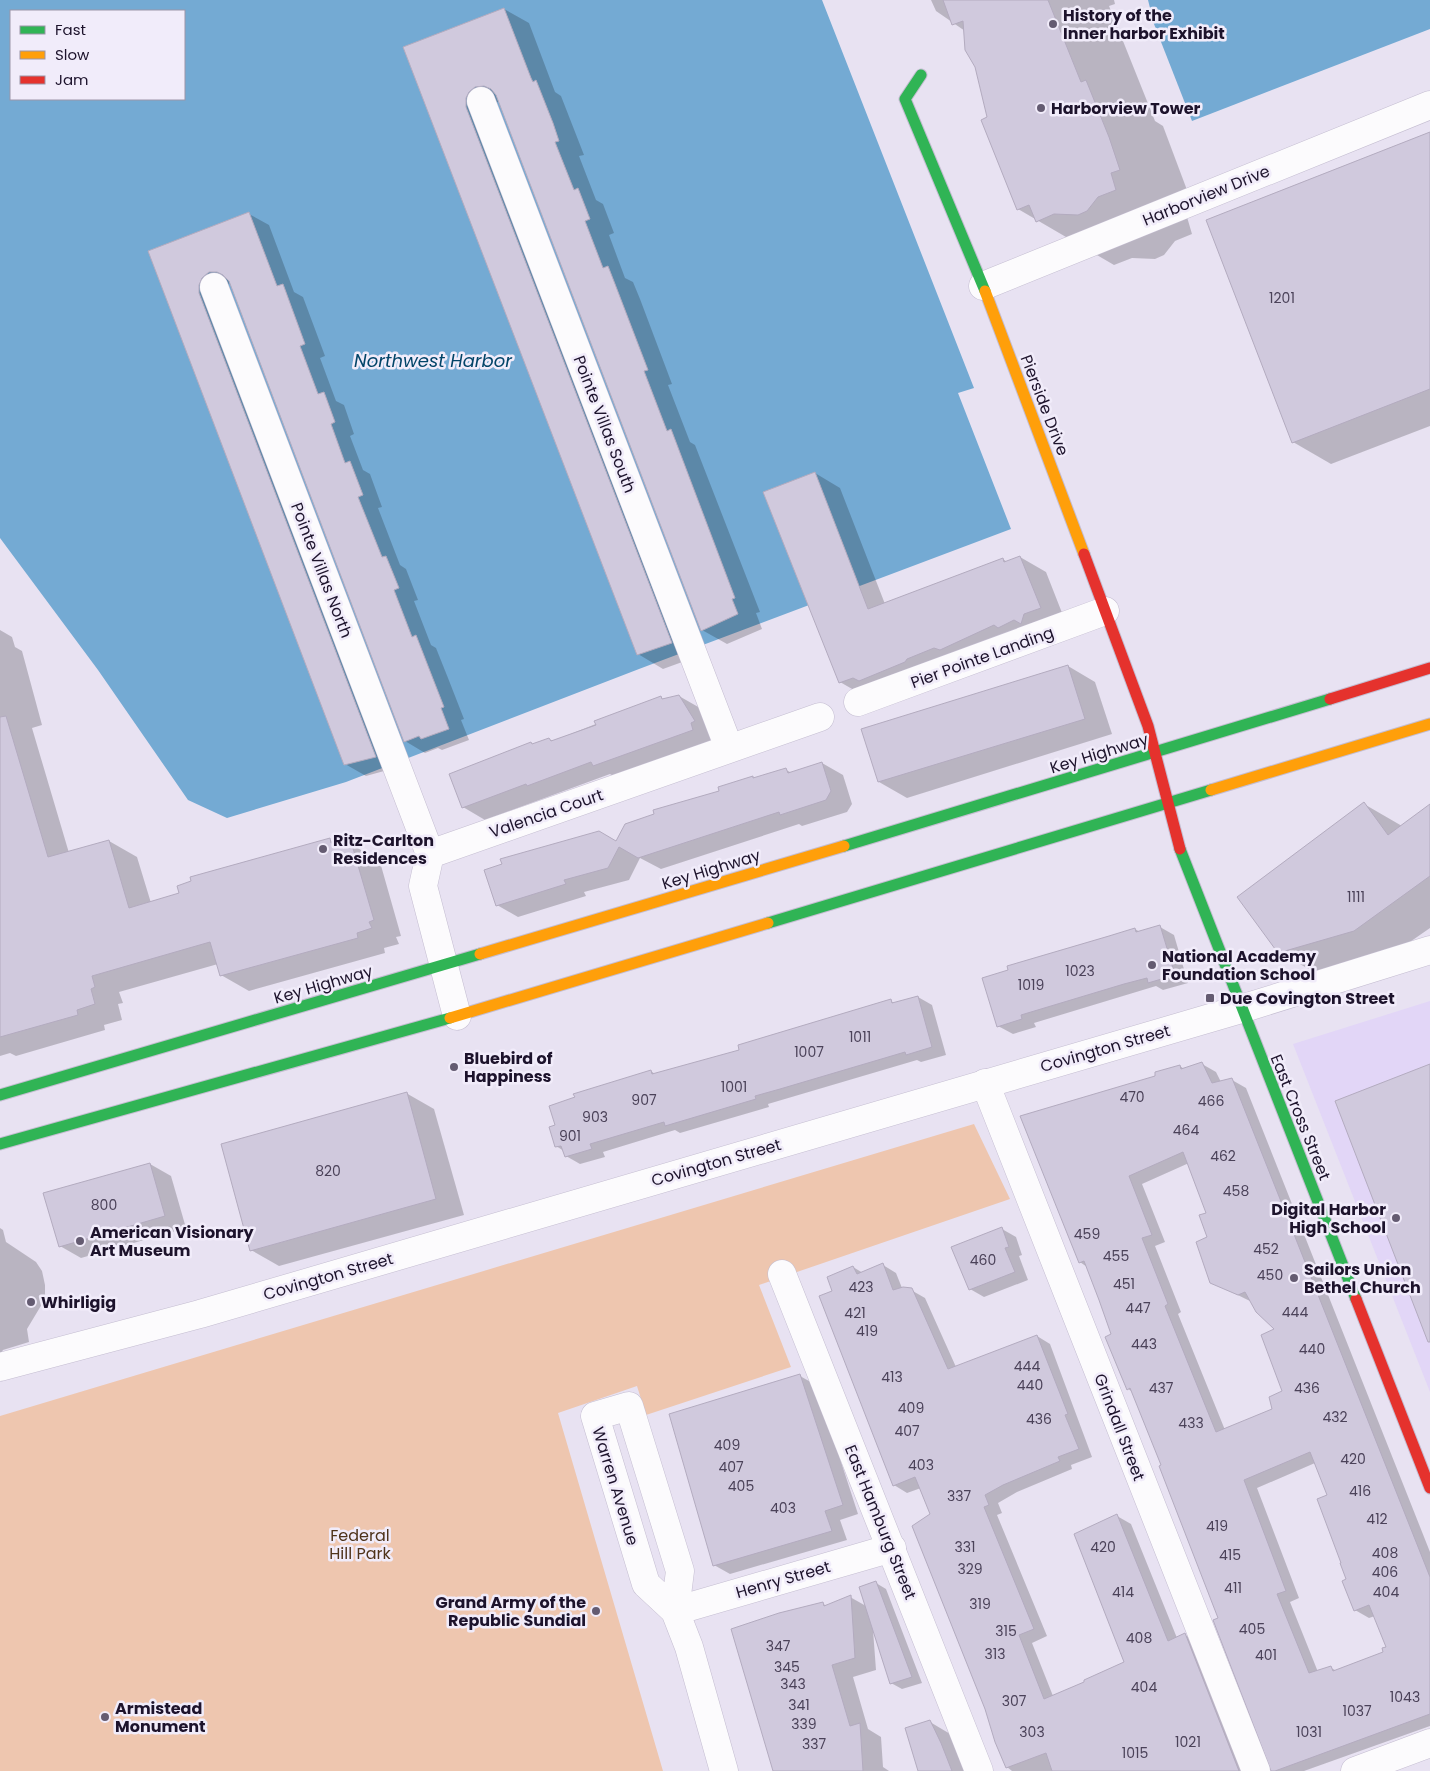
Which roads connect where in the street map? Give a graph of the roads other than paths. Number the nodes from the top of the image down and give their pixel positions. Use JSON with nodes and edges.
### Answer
{"nodes":[{"id":1,"x":921,"y":75,"type":"dead end"},
{"id":2,"x":482,"y":101,"type":"dead end"},
{"id":3,"x":1430,"y":105,"type":"edge"},
{"id":4,"x":982,"y":286,"type":"junction"},
{"id":5,"x":214,"y":287,"type":"dead end"},
{"id":6,"x":1105,"y":611,"type":"junction"},
{"id":7,"x":1430,"y":668,"type":"edge"},
{"id":8,"x":858,"y":702,"type":"dead end"},
{"id":9,"x":820,"y":717,"type":"dead end"},
{"id":10,"x":1430,"y":724,"type":"edge"},
{"id":11,"x":729,"y":748,"type":"junction"},
{"id":12,"x":1155,"y":753,"type":"junction"},
{"id":13,"x":1168,"y":803,"type":"junction"},
{"id":14,"x":430,"y":854,"type":"junction"},
{"id":15,"x":1430,"y":950,"type":"edge"},
{"id":16,"x":443,"y":966,"type":"junction"},
{"id":17,"x":1241,"y":1009,"type":"junction"},
{"id":18,"x":456,"y":1016,"type":"junction"},
{"id":19,"x":985,"y":1083,"type":"junction"},
{"id":20,"x":0,"y":1095,"type":"edge"},
{"id":21,"x":0,"y":1144,"type":"edge"},
{"id":22,"x":782,"y":1274,"type":"dead end"},
{"id":23,"x":0,"y":1367,"type":"edge"},
{"id":24,"x":1430,"y":1488,"type":"edge"},
{"id":25,"x":892,"y":1548,"type":"junction"},
{"id":26,"x":675,"y":1611,"type":"junction"},
{"id":27,"x":1430,"y":1743,"type":"edge"},
{"id":28,"x":724,"y":1771,"type":"edge"},
{"id":29,"x":979,"y":1771,"type":"edge"},
{"id":30,"x":1256,"y":1771,"type":"edge"},
{"id":31,"x":1355,"y":1771,"type":"edge"}],
"edges":[{"from":1,"to":4,"type":"main road","name":"Pierside Drive"},
{"from":2,"to":11,"type":"street","name":"Pointe Villas South"},
{"from":3,"to":4,"type":"street","name":"Harborview Drive"},
{"from":4,"to":6,"type":"main road","name":"Pierside Drive"},
{"from":5,"to":14,"type":"street","name":"Pointe Villas North"},
{"from":6,"to":8,"type":"street","name":"Pier Pointe Landing"},
{"from":6,"to":12,"type":"main road","name":"Pierside Drive"},
{"from":7,"to":12,"type":"main road","name":"Key Highway"},
{"from":9,"to":11,"type":"street","name":"Valencia Court"},
{"from":10,"to":13,"type":"main road"},
{"from":11,"to":14,"type":"street","name":"Valencia Court"},
{"from":12,"to":13,"type":"main road","name":"East Cross Street"},
{"from":12,"to":16,"type":"main road","name":"Key Highway"},
{"from":13,"to":17,"type":"main road","name":"East Cross Street"},
{"from":13,"to":18,"type":"main road"},
{"from":14,"to":16,"type":"street"},
{"from":15,"to":17,"type":"street","name":"Covington Street"},
{"from":16,"to":18,"type":"street"},
{"from":16,"to":20,"type":"main road","name":"Key Highway"},
{"from":17,"to":19,"type":"street","name":"Covington Street"},
{"from":17,"to":24,"type":"main road","name":"East Cross Street"},
{"from":18,"to":21,"type":"main road"},
{"from":19,"to":23,"type":"street","name":"Covington Street"},
{"from":19,"to":30,"type":"street","name":"Grindall Street"},
{"from":22,"to":25,"type":"street","name":"East Hamburg Street"},
{"from":25,"to":26,"type":"street","name":"Henry Street"},
{"from":25,"to":29,"type":"street","name":"East Hamburg Street"},
{"from":26,"to":26,"type":"street","name":"Warren Avenue"},
{"from":26,"to":28,"type":"street","name":"Warren Avenue"},
{"from":27,"to":31,"type":"street"}]}
